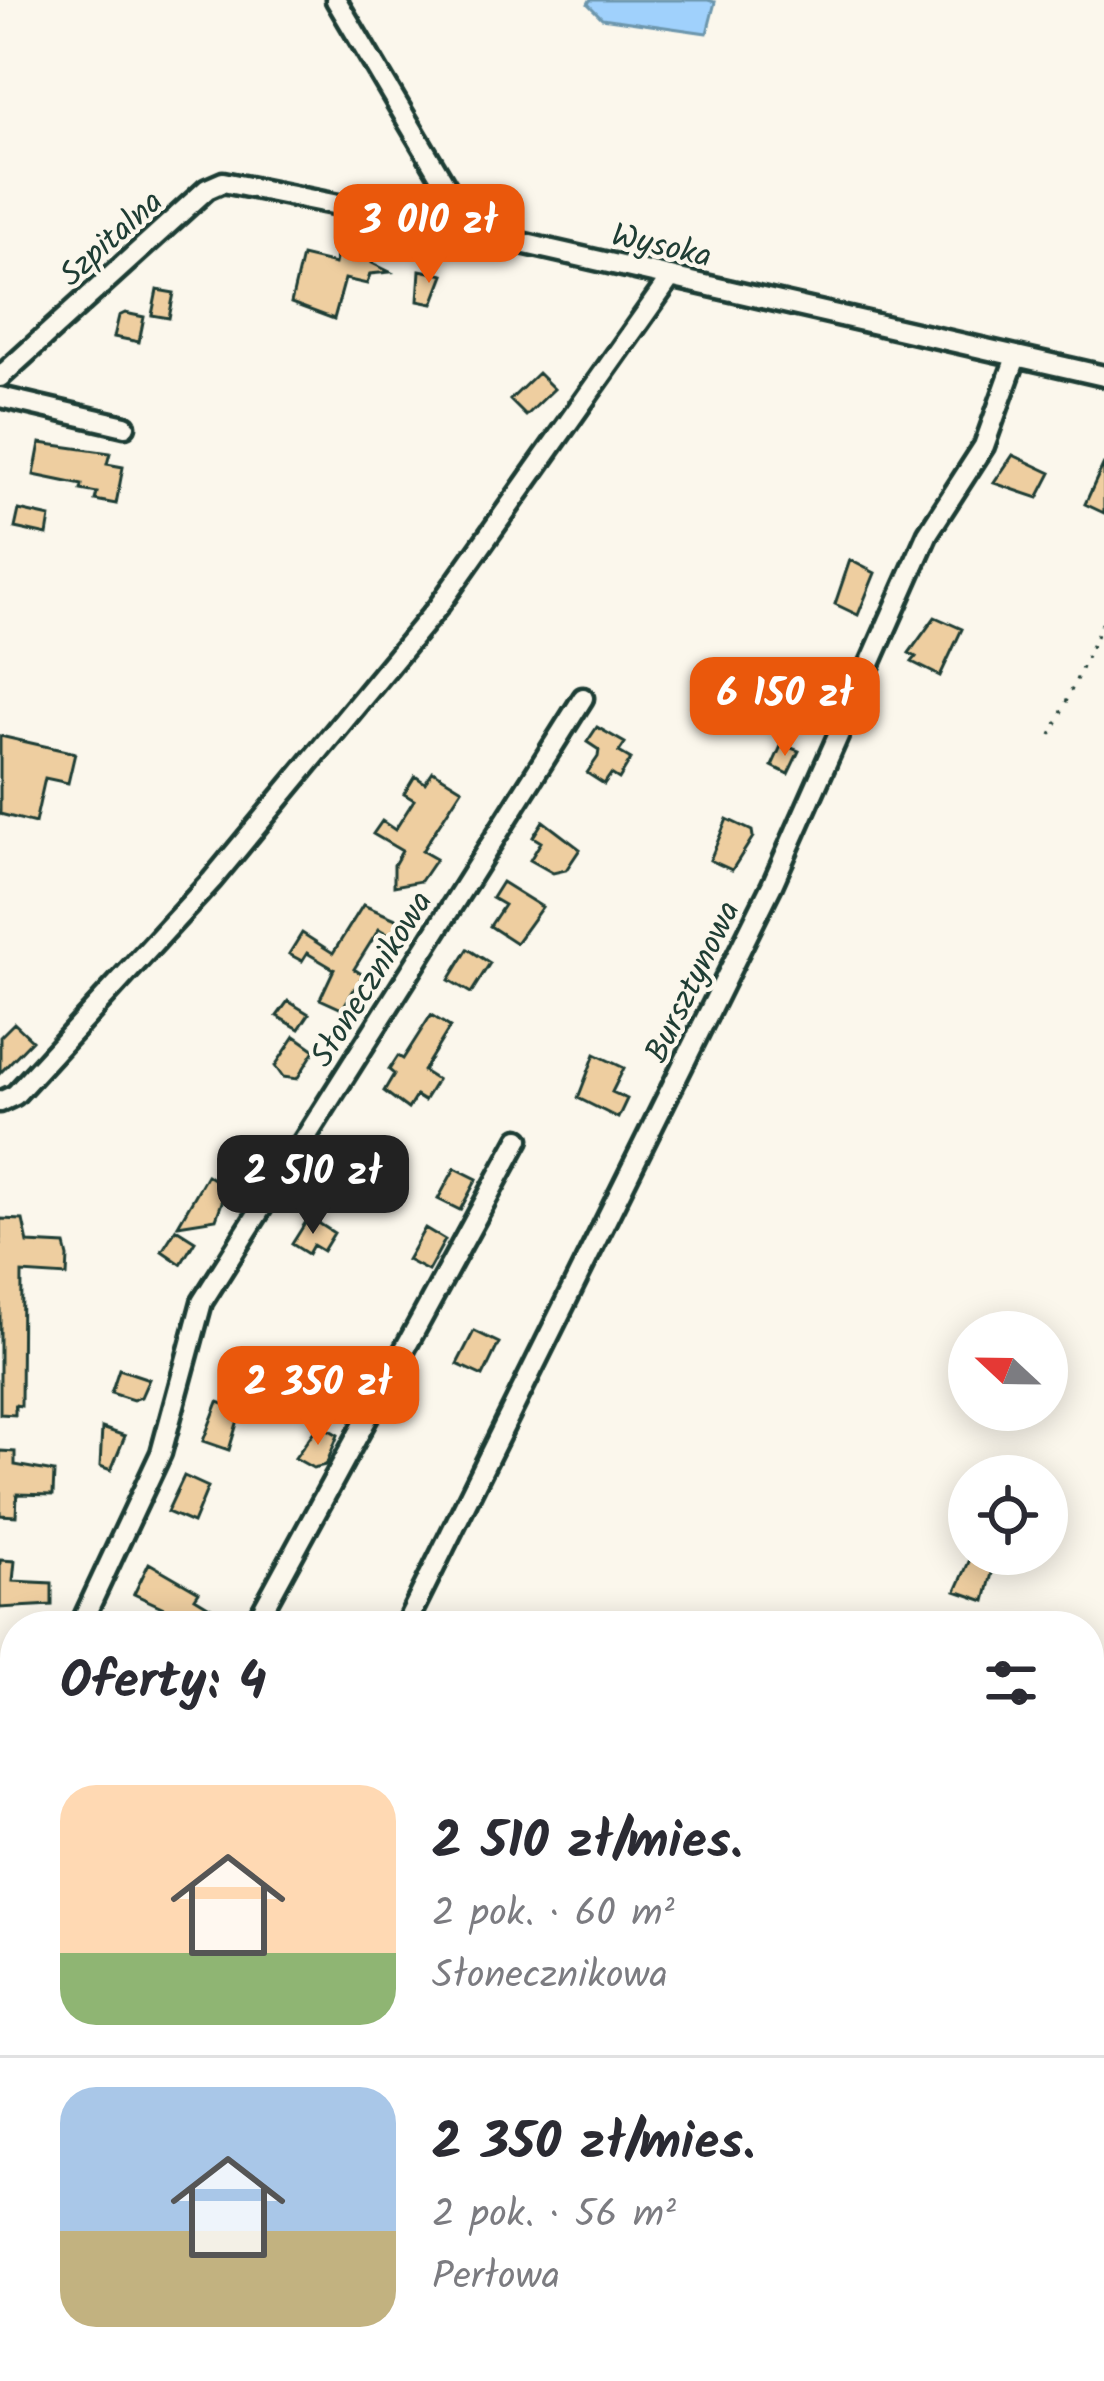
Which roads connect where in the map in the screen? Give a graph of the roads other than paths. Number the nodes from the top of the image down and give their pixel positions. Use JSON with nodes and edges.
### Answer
{"nodes":[{"id":1,"x":336,"y":0,"type":"edge"},
{"id":2,"x":207,"y":189,"type":"joint"},
{"id":3,"x":473,"y":232,"type":"junction"},
{"id":4,"x":671,"y":277,"type":"junction"},
{"id":5,"x":1016,"y":357,"type":"junction"},
{"id":6,"x":1104,"y":376,"type":"edge"},
{"id":7,"x":0,"y":377,"type":"edge"},
{"id":8,"x":0,"y":397,"type":"edge"},
{"id":9,"x":125,"y":425,"type":"dead end"},
{"id":10,"x":583,"y":698,"type":"dead end"},
{"id":11,"x":0,"y":1102,"type":"edge"},
{"id":12,"x":519,"y":1138,"type":"dead end"},
{"id":13,"x":87,"y":1611,"type":"edge"},
{"id":14,"x":262,"y":1611,"type":"edge"},
{"id":15,"x":412,"y":1611,"type":"edge"}],
"edges":[{"from":1,"to":3,"type":"street"},
{"from":2,"to":3,"type":"street","name":"Wysoka"},
{"from":2,"to":7,"type":"street","name":"Szpitalna"},
{"from":3,"to":4,"type":"street","name":"Wysoka"},
{"from":4,"to":5,"type":"street","name":"Wysoka"},
{"from":4,"to":11,"type":"street"},
{"from":5,"to":6,"type":"street","name":"Wysoka"},
{"from":5,"to":15,"type":"street","name":"Bursztynowa"},
{"from":8,"to":9,"type":"street"},
{"from":10,"to":13,"type":"street","name":"Słonecznikowa"},
{"from":12,"to":14,"type":"street"}]}
